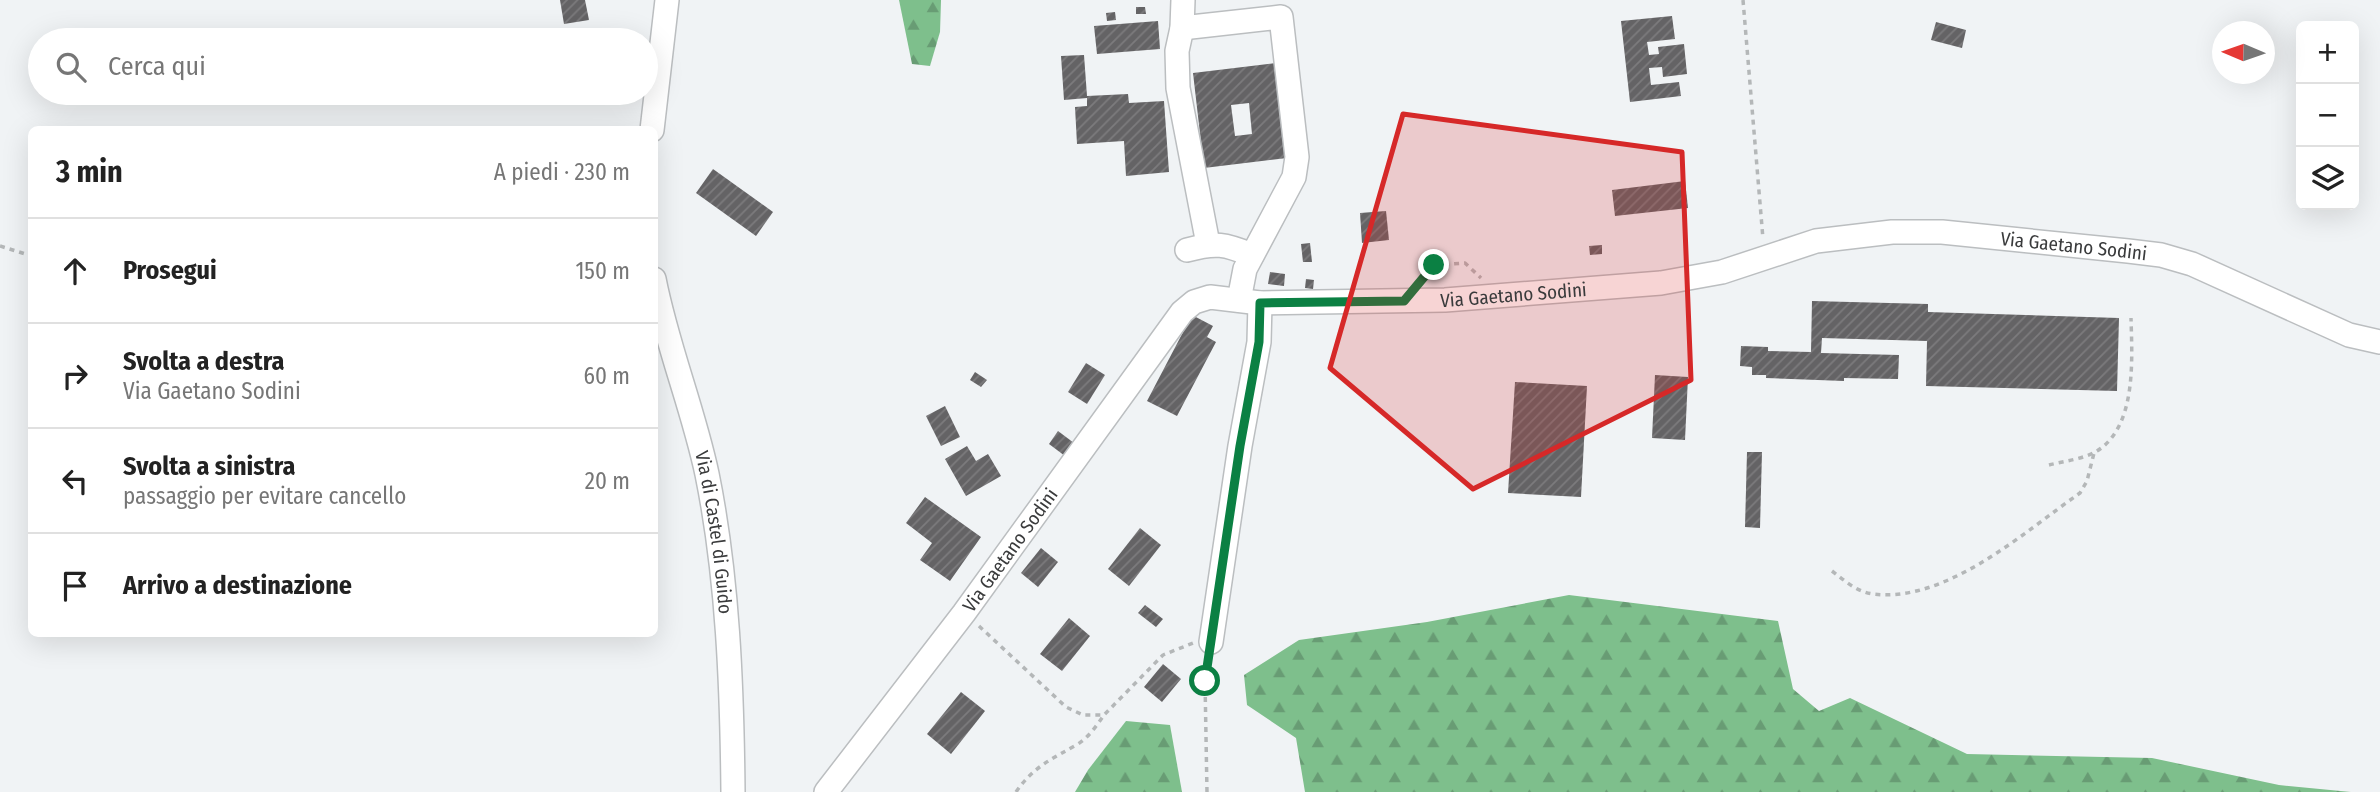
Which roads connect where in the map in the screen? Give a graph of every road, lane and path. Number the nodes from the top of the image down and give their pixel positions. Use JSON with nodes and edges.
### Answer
{"nodes":[{"id":1,"x":667,"y":0,"type":"edge"},
{"id":2,"x":1183,"y":0,"type":"edge"},
{"id":3,"x":1742,"y":0,"type":"edge"},
{"id":4,"x":1182,"y":28,"type":"junction"},
{"id":5,"x":658,"y":78,"type":"edge"},
{"id":6,"x":655,"y":105,"type":"edge"},
{"id":7,"x":652,"y":126,"type":"edge"},
{"id":8,"x":0,"y":247,"type":"edge"},
{"id":9,"x":28,"y":255,"type":"edge"},
{"id":10,"x":1252,"y":255,"type":"junction"},
{"id":11,"x":1764,"y":258,"type":"junction"},
{"id":12,"x":658,"y":296,"type":"edge"},
{"id":13,"x":1492,"y":296,"type":"junction"},
{"id":14,"x":1404,"y":301,"type":"junction"},
{"id":15,"x":1249,"y":302,"type":"junction"},
{"id":16,"x":2131,"y":318,"type":"dead end"},
{"id":17,"x":2380,"y":342,"type":"edge"},
{"id":18,"x":2094,"y":453,"type":"junction"},
{"id":19,"x":2049,"y":465,"type":"dead end"},
{"id":20,"x":1832,"y":570,"type":"dead end"},
{"id":21,"x":964,"y":613,"type":"junction"},
{"id":22,"x":1211,"y":642,"type":"junction"},
{"id":23,"x":1104,"y":715,"type":"junction"},
{"id":24,"x":733,"y":792,"type":"edge"},
{"id":25,"x":828,"y":792,"type":"edge"},
{"id":26,"x":1016,"y":792,"type":"edge"},
{"id":27,"x":1206,"y":792,"type":"edge"}],
"edges":[{"from":1,"to":5,"type":"street"},
{"from":2,"to":4,"type":"street"},
{"from":3,"to":11,"type":"path"},
{"from":4,"to":10,"type":"street"},
{"from":4,"to":10,"type":"street"},
{"from":6,"to":7,"type":"street"},
{"from":8,"to":9,"type":"path"},
{"from":10,"to":15,"type":"street"},
{"from":11,"to":13,"type":"street","name":"Via Gaetano Sodini"},
{"from":11,"to":17,"type":"street","name":"Via Gaetano Sodini"},
{"from":12,"to":24,"type":"street","name":"Via di Castel di Guido"},
{"from":13,"to":14,"type":"street","name":"Via Gaetano Sodini"},
{"from":13,"to":14,"type":"path"},
{"from":14,"to":15,"type":"street","name":"Via Gaetano Sodini"},
{"from":15,"to":21,"type":"street","name":"Via Gaetano Sodini"},
{"from":15,"to":22,"type":"street"},
{"from":16,"to":18,"type":"path"},
{"from":18,"to":19,"type":"path"},
{"from":18,"to":20,"type":"path"},
{"from":21,"to":23,"type":"path"},
{"from":21,"to":25,"type":"street","name":"Via Gaetano Sodini"},
{"from":22,"to":23,"type":"path"},
{"from":22,"to":27,"type":"path"},
{"from":23,"to":26,"type":"path"}]}
